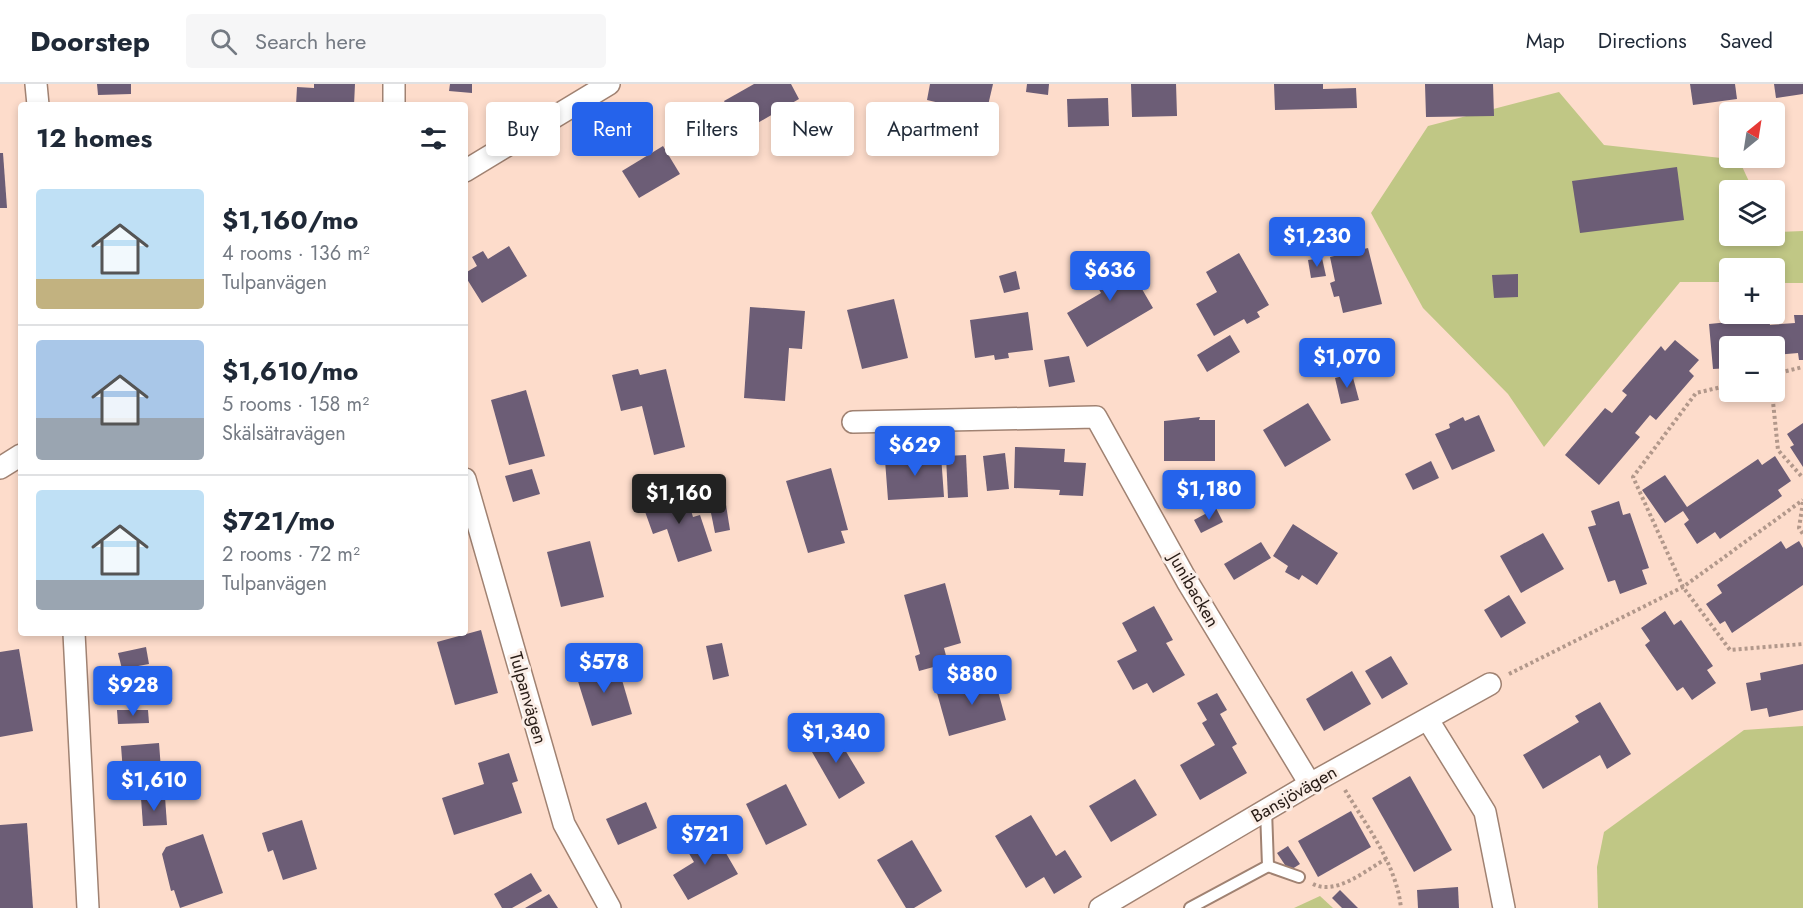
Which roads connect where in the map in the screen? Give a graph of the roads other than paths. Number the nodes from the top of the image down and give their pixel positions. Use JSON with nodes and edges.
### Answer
{"nodes":[{"id":1,"x":36,"y":84,"type":"edge"},
{"id":2,"x":394,"y":84,"type":"edge"},
{"id":3,"x":609,"y":84,"type":"edge"},
{"id":4,"x":38,"y":102,"type":"edge"},
{"id":5,"x":394,"y":102,"type":"edge"},
{"id":6,"x":468,"y":169,"type":"edge"},
{"id":7,"x":853,"y":422,"type":"dead end"},
{"id":8,"x":18,"y":457,"type":"edge"},
{"id":9,"x":0,"y":468,"type":"edge"},
{"id":10,"x":468,"y":489,"type":"edge"},
{"id":11,"x":74,"y":636,"type":"edge"},
{"id":12,"x":1490,"y":684,"type":"road end"},
{"id":13,"x":1428,"y":720,"type":"junction"},
{"id":14,"x":1310,"y":784,"type":"junction"},
{"id":15,"x":1266,"y":810,"type":"junction"},
{"id":16,"x":1268,"y":866,"type":"junction"},
{"id":17,"x":1299,"y":877,"type":"dead end"},
{"id":18,"x":88,"y":908,"type":"edge"},
{"id":19,"x":610,"y":908,"type":"edge"},
{"id":20,"x":1100,"y":908,"type":"edge"},
{"id":21,"x":1190,"y":908,"type":"edge"},
{"id":22,"x":1504,"y":908,"type":"edge"}],
"edges":[{"from":1,"to":4,"type":"street"},
{"from":2,"to":5,"type":"street"},
{"from":3,"to":6,"type":"street"},
{"from":7,"to":14,"type":"street","name":"Junibacken"},
{"from":8,"to":9,"type":"street"},
{"from":10,"to":19,"type":"street","name":"Tulpanvägen"},
{"from":11,"to":18,"type":"street"},
{"from":12,"to":13,"type":"street","name":"Bansjövägen"},
{"from":13,"to":14,"type":"street","name":"Bansjövägen"},
{"from":13,"to":22,"type":"street"},
{"from":14,"to":15,"type":"street","name":"Bansjövägen"},
{"from":15,"to":16,"type":"lane"},
{"from":15,"to":20,"type":"street","name":"Bansjövägen"},
{"from":16,"to":17,"type":"lane"},
{"from":16,"to":21,"type":"lane"}]}
